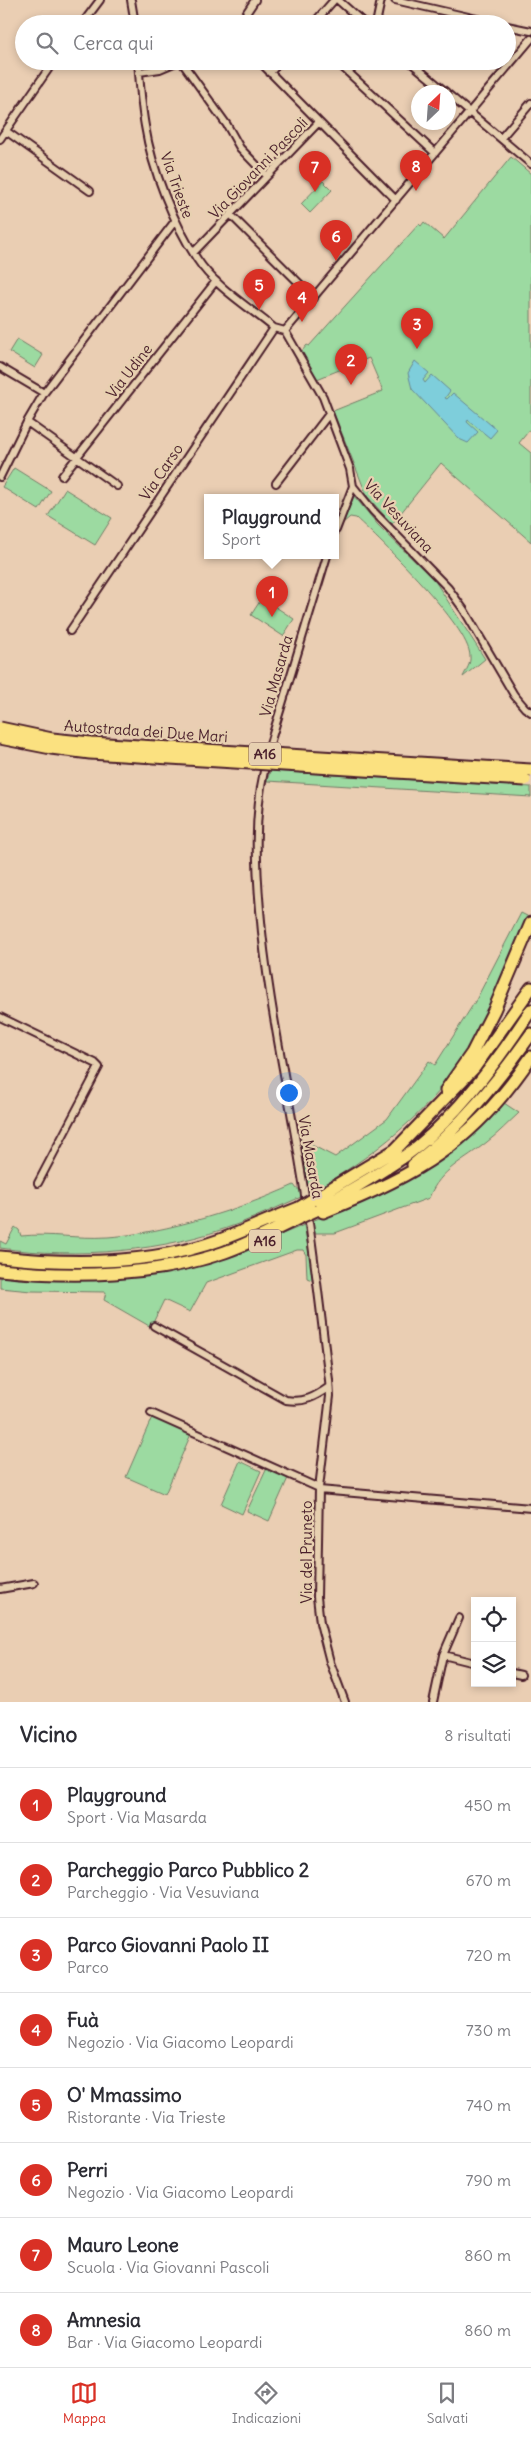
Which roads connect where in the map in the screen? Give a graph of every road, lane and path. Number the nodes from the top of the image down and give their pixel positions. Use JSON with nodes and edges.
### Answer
{"nodes":[{"id":1,"x":100,"y":0,"type":"edge"},
{"id":2,"x":131,"y":0,"type":"edge"},
{"id":3,"x":255,"y":0,"type":"edge"},
{"id":4,"x":334,"y":0,"type":"edge"},
{"id":5,"x":338,"y":0,"type":"edge"},
{"id":6,"x":381,"y":0,"type":"edge"},
{"id":7,"x":395,"y":0,"type":"edge"},
{"id":8,"x":89,"y":15,"type":"edge"},
{"id":9,"x":134,"y":15,"type":"edge"},
{"id":10,"x":245,"y":15,"type":"edge"},
{"id":11,"x":322,"y":15,"type":"edge"},
{"id":12,"x":355,"y":15,"type":"edge"},
{"id":13,"x":378,"y":15,"type":"edge"},
{"id":14,"x":460,"y":15,"type":"edge"},
{"id":15,"x":516,"y":28,"type":"edge"},
{"id":16,"x":531,"y":31,"type":"edge"},
{"id":17,"x":531,"y":39,"type":"edge"},
{"id":18,"x":516,"y":57,"type":"edge"},
{"id":19,"x":48,"y":70,"type":"edge"},
{"id":20,"x":153,"y":70,"type":"edge"},
{"id":21,"x":187,"y":70,"type":"edge"},
{"id":22,"x":346,"y":70,"type":"edge"},
{"id":23,"x":419,"y":70,"type":"edge"},
{"id":24,"x":505,"y":70,"type":"edge"},
{"id":25,"x":139,"y":72,"type":"joint"},
{"id":26,"x":270,"y":72,"type":"edge"},
{"id":27,"x":437,"y":85,"type":"edge"},
{"id":28,"x":456,"y":101,"type":"edge"},
{"id":29,"x":531,"y":103,"type":"edge"},
{"id":30,"x":470,"y":112,"type":"junction"},
{"id":31,"x":320,"y":122,"type":"junction"},
{"id":32,"x":6,"y":131,"type":"junction"},
{"id":33,"x":501,"y":138,"type":"junction"},
{"id":34,"x":0,"y":140,"type":"edge"},
{"id":35,"x":436,"y":154,"type":"junction"},
{"id":36,"x":531,"y":164,"type":"edge"},
{"id":37,"x":267,"y":176,"type":"junction"},
{"id":38,"x":90,"y":191,"type":"dead end"},
{"id":39,"x":396,"y":200,"type":"junction"},
{"id":40,"x":230,"y":214,"type":"junction"},
{"id":41,"x":175,"y":221,"type":"junction"},
{"id":42,"x":194,"y":252,"type":"junction"},
{"id":43,"x":216,"y":281,"type":"junction"},
{"id":44,"x":314,"y":298,"type":"junction"},
{"id":45,"x":274,"y":328,"type":"junction"},
{"id":46,"x":285,"y":331,"type":"junction"},
{"id":47,"x":0,"y":367,"type":"edge"},
{"id":48,"x":44,"y":394,"type":"junction"},
{"id":49,"x":329,"y":414,"type":"junction"},
{"id":50,"x":27,"y":422,"type":"junction"},
{"id":51,"x":78,"y":458,"type":"junction"},
{"id":52,"x":2,"y":467,"type":"edge"},
{"id":53,"x":62,"y":476,"type":"dead end"},
{"id":54,"x":0,"y":477,"type":"edge"},
{"id":55,"x":276,"y":483,"type":"dead end"},
{"id":56,"x":117,"y":486,"type":"dead end"},
{"id":57,"x":353,"y":486,"type":"junction"},
{"id":58,"x":339,"y":522,"type":"edge"},
{"id":59,"x":326,"y":559,"type":"edge"},
{"id":60,"x":70,"y":632,"type":"dead end"},
{"id":61,"x":522,"y":704,"type":"junction"},
{"id":62,"x":531,"y":704,"type":"edge"},
{"id":63,"x":531,"y":712,"type":"edge"},
{"id":64,"x":0,"y":728,"type":"edge"},
{"id":65,"x":0,"y":738,"type":"edge"},
{"id":66,"x":269,"y":747,"type":"dead end"},
{"id":67,"x":264,"y":771,"type":"dead end"},
{"id":68,"x":530,"y":778,"type":"edge"},
{"id":69,"x":531,"y":923,"type":"edge"},
{"id":70,"x":531,"y":988,"type":"edge"},
{"id":71,"x":529,"y":1013,"type":"edge"},
{"id":72,"x":0,"y":1017,"type":"edge"},
{"id":73,"x":531,"y":1034,"type":"edge"},
{"id":74,"x":531,"y":1057,"type":"edge"},
{"id":75,"x":424,"y":1122,"type":"junction"},
{"id":76,"x":38,"y":1183,"type":"dead end"},
{"id":77,"x":371,"y":1191,"type":"junction"},
{"id":78,"x":313,"y":1209,"type":"junction"},
{"id":79,"x":300,"y":1216,"type":"junction"},
{"id":80,"x":0,"y":1257,"type":"edge"},
{"id":81,"x":0,"y":1270,"type":"edge"},
{"id":82,"x":154,"y":1326,"type":"dead end"},
{"id":83,"x":330,"y":1387,"type":"junction"},
{"id":84,"x":151,"y":1413,"type":"dead end"},
{"id":85,"x":319,"y":1489,"type":"junction"},
{"id":86,"x":531,"y":1508,"type":"edge"},
{"id":87,"x":34,"y":1583,"type":"dead end"},
{"id":88,"x":0,"y":1589,"type":"edge"},
{"id":89,"x":459,"y":1618,"type":"dead end"},
{"id":90,"x":444,"y":1655,"type":"junction"},
{"id":91,"x":471,"y":1662,"type":"edge"},
{"id":92,"x":516,"y":1673,"type":"edge"},
{"id":93,"x":521,"y":1675,"type":"dead end"},
{"id":94,"x":345,"y":1702,"type":"edge"},
{"id":95,"x":433,"y":1702,"type":"edge"}],
"edges":[{"from":1,"to":8,"type":"street"},
{"from":2,"to":9,"type":"street"},
{"from":3,"to":10,"type":"street"},
{"from":4,"to":11,"type":"street"},
{"from":5,"to":12,"type":"street"},
{"from":6,"to":13,"type":"street"},
{"from":7,"to":14,"type":"street"},
{"from":15,"to":16,"type":"street"},
{"from":17,"to":18,"type":"street"},
{"from":19,"to":32,"type":"street"},
{"from":20,"to":25,"type":"street"},
{"from":21,"to":37,"type":"street"},
{"from":22,"to":35,"type":"street"},
{"from":23,"to":27,"type":"street"},
{"from":24,"to":30,"type":"street"},
{"from":25,"to":41,"type":"street","name":"Via Trieste"},
{"from":26,"to":31,"type":"street"},
{"from":28,"to":30,"type":"street"},
{"from":29,"to":33,"type":"street"},
{"from":30,"to":33,"type":"street"},
{"from":30,"to":35,"type":"street"},
{"from":31,"to":37,"type":"street","name":"Via Giovanni Pascoli"},
{"from":31,"to":39,"type":"street"},
{"from":32,"to":34,"type":"street"},
{"from":32,"to":38,"type":"street"},
{"from":33,"to":36,"type":"street"},
{"from":35,"to":39,"type":"street"},
{"from":37,"to":40,"type":"street","name":"Via Giovanni Pascoli"},
{"from":39,"to":44,"type":"street"},
{"from":40,"to":42,"type":"street","name":"Via Giovanni Pascoli"},
{"from":40,"to":44,"type":"street"},
{"from":41,"to":42,"type":"street","name":"Via Trieste"},
{"from":41,"to":48,"type":"street"},
{"from":42,"to":43,"type":"street","name":"Via Trieste"},
{"from":43,"to":45,"type":"street","name":"Via Trieste"},
{"from":43,"to":51,"type":"street","name":"Via Udine"},
{"from":44,"to":46,"type":"street"},
{"from":45,"to":46,"type":"street","name":"Via Trieste"},
{"from":45,"to":60,"type":"street","name":"Via Carso"},
{"from":46,"to":49,"type":"street","name":"Via Vesuviana"},
{"from":47,"to":48,"type":"street"},
{"from":48,"to":50,"type":"street"},
{"from":49,"to":55,"type":"street"},
{"from":49,"to":57,"type":"street","name":"Via Vesuviana"},
{"from":50,"to":51,"type":"street"},
{"from":50,"to":52,"type":"street"},
{"from":51,"to":53,"type":"street","name":"Via Udine"},
{"from":51,"to":56,"type":"street"},
{"from":52,"to":54,"type":"street"},
{"from":57,"to":58,"type":"street"},
{"from":57,"to":61,"type":"street","name":"Via Vesuviana"},
{"from":59,"to":66,"type":"street","name":"Via Masarda"},
{"from":61,"to":62,"type":"street"},
{"from":61,"to":63,"type":"street","name":"Via Vesuviana"},
{"from":64,"to":68,"type":"highway","name":"Autostrada dei Due Mari","number":"A16","bridge":true},
{"from":65,"to":68,"type":"highway","name":"Autostrada dei Due Mari","number":"A16","bridge":true},
{"from":67,"to":83,"type":"street","name":"Via Masarda"},
{"from":69,"to":75,"type":"highway"},
{"from":70,"to":75,"type":"highway"},
{"from":71,"to":78,"type":"highway"},
{"from":72,"to":76,"type":"street"},
{"from":73,"to":77,"type":"highway"},
{"from":74,"to":77,"type":"highway"},
{"from":75,"to":78,"type":"highway"},
{"from":77,"to":78,"type":"highway","number":"A16"},
{"from":78,"to":79,"type":"highway","number":"A16"},
{"from":79,"to":80,"type":"highway"},
{"from":79,"to":81,"type":"highway","number":"A16"},
{"from":82,"to":83,"type":"street"},
{"from":83,"to":85,"type":"street","name":"Via Masarda"},
{"from":84,"to":85,"type":"street"},
{"from":85,"to":86,"type":"street"},
{"from":85,"to":94,"type":"street","name":"Via del Pruneto"},
{"from":87,"to":88,"type":"street"},
{"from":89,"to":90,"type":"street"},
{"from":90,"to":91,"type":"street"},
{"from":90,"to":95,"type":"street"},
{"from":92,"to":93,"type":"street"}]}
